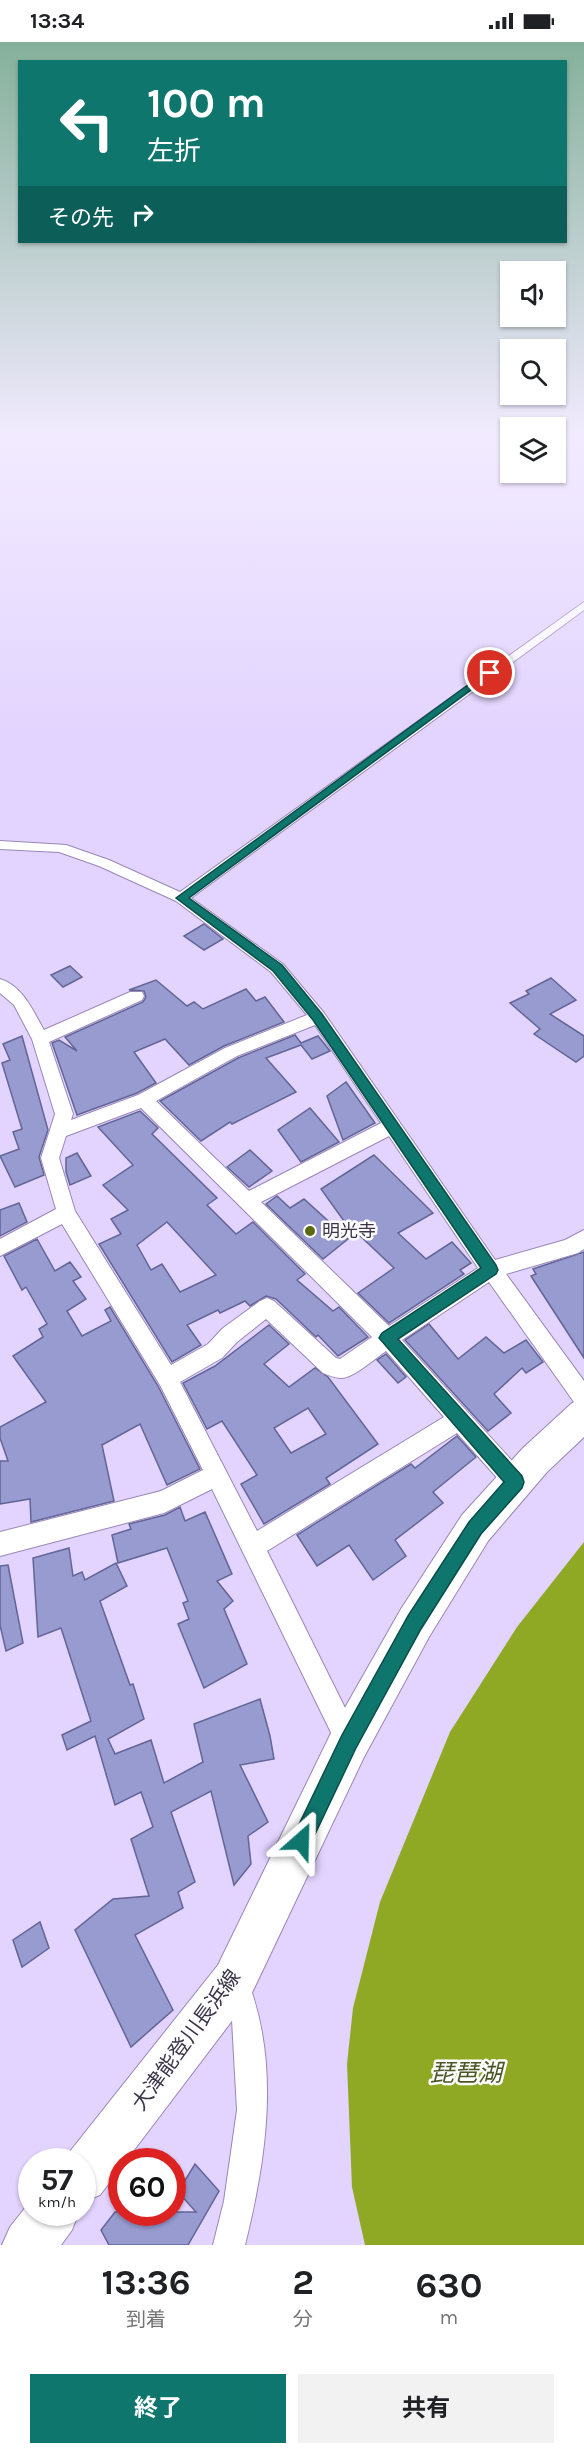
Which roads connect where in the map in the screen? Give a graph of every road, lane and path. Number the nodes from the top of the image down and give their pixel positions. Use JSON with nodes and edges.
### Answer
{"nodes":[{"id":1,"x":584,"y":604,"type":"edge"},
{"id":2,"x":0,"y":844,"type":"edge"},
{"id":3,"x":182,"y":898,"type":"junction"},
{"id":4,"x":0,"y":985,"type":"edge"},
{"id":5,"x":136,"y":996,"type":"dead end"},
{"id":6,"x":318,"y":1017,"type":"junction"},
{"id":7,"x":40,"y":1040,"type":"junction"},
{"id":8,"x":144,"y":1100,"type":"junction"},
{"id":9,"x":392,"y":1126,"type":"junction"},
{"id":10,"x":58,"y":1132,"type":"junction"},
{"id":11,"x":246,"y":1201,"type":"junction"},
{"id":12,"x":66,"y":1213,"type":"junction"},
{"id":13,"x":584,"y":1238,"type":"edge"},
{"id":14,"x":0,"y":1248,"type":"edge"},
{"id":15,"x":491,"y":1270,"type":"junction"},
{"id":16,"x":387,"y":1338,"type":"junction"},
{"id":17,"x":167,"y":1378,"type":"junction"},
{"id":18,"x":584,"y":1398,"type":"edge"},
{"id":19,"x":584,"y":1414,"type":"edge"},
{"id":20,"x":460,"y":1419,"type":"junction"},
{"id":21,"x":217,"y":1475,"type":"junction"},
{"id":22,"x":516,"y":1482,"type":"junction"},
{"id":23,"x":0,"y":1544,"type":"edge"},
{"id":24,"x":252,"y":1547,"type":"junction"},
{"id":25,"x":349,"y":1742,"type":"junction"},
{"id":26,"x":234,"y":1981,"type":"junction"},
{"id":27,"x":96,"y":2159,"type":"edge"},
{"id":28,"x":43,"y":2226,"type":"edge"},
{"id":29,"x":28,"y":2245,"type":"edge"},
{"id":30,"x":230,"y":2245,"type":"edge"}],
"edges":[{"from":1,"to":3,"type":"street"},
{"from":2,"to":3,"type":"street"},
{"from":3,"to":6,"type":"street"},
{"from":4,"to":7,"type":"street"},
{"from":5,"to":7,"type":"street"},
{"from":6,"to":8,"type":"street"},
{"from":6,"to":9,"type":"street"},
{"from":7,"to":10,"type":"street"},
{"from":8,"to":10,"type":"street"},
{"from":8,"to":11,"type":"street"},
{"from":9,"to":11,"type":"street"},
{"from":9,"to":15,"type":"street"},
{"from":10,"to":12,"type":"street"},
{"from":11,"to":16,"type":"street"},
{"from":12,"to":14,"type":"street"},
{"from":12,"to":17,"type":"street"},
{"from":13,"to":15,"type":"street"},
{"from":15,"to":16,"type":"street"},
{"from":15,"to":18,"type":"street"},
{"from":16,"to":17,"type":"street"},
{"from":16,"to":20,"type":"street"},
{"from":17,"to":21,"type":"street"},
{"from":19,"to":22,"type":"main road","name":"大津能登川長浜線"},
{"from":20,"to":22,"type":"street"},
{"from":20,"to":24,"type":"street"},
{"from":21,"to":23,"type":"street"},
{"from":21,"to":24,"type":"street"},
{"from":22,"to":25,"type":"main road","name":"大津能登川長浜線"},
{"from":24,"to":25,"type":"street"},
{"from":25,"to":26,"type":"main road","name":"大津能登川長浜線"},
{"from":26,"to":27,"type":"main road","name":"大津能登川長浜線"},
{"from":26,"to":30,"type":"street"},
{"from":28,"to":29,"type":"main road"}]}
